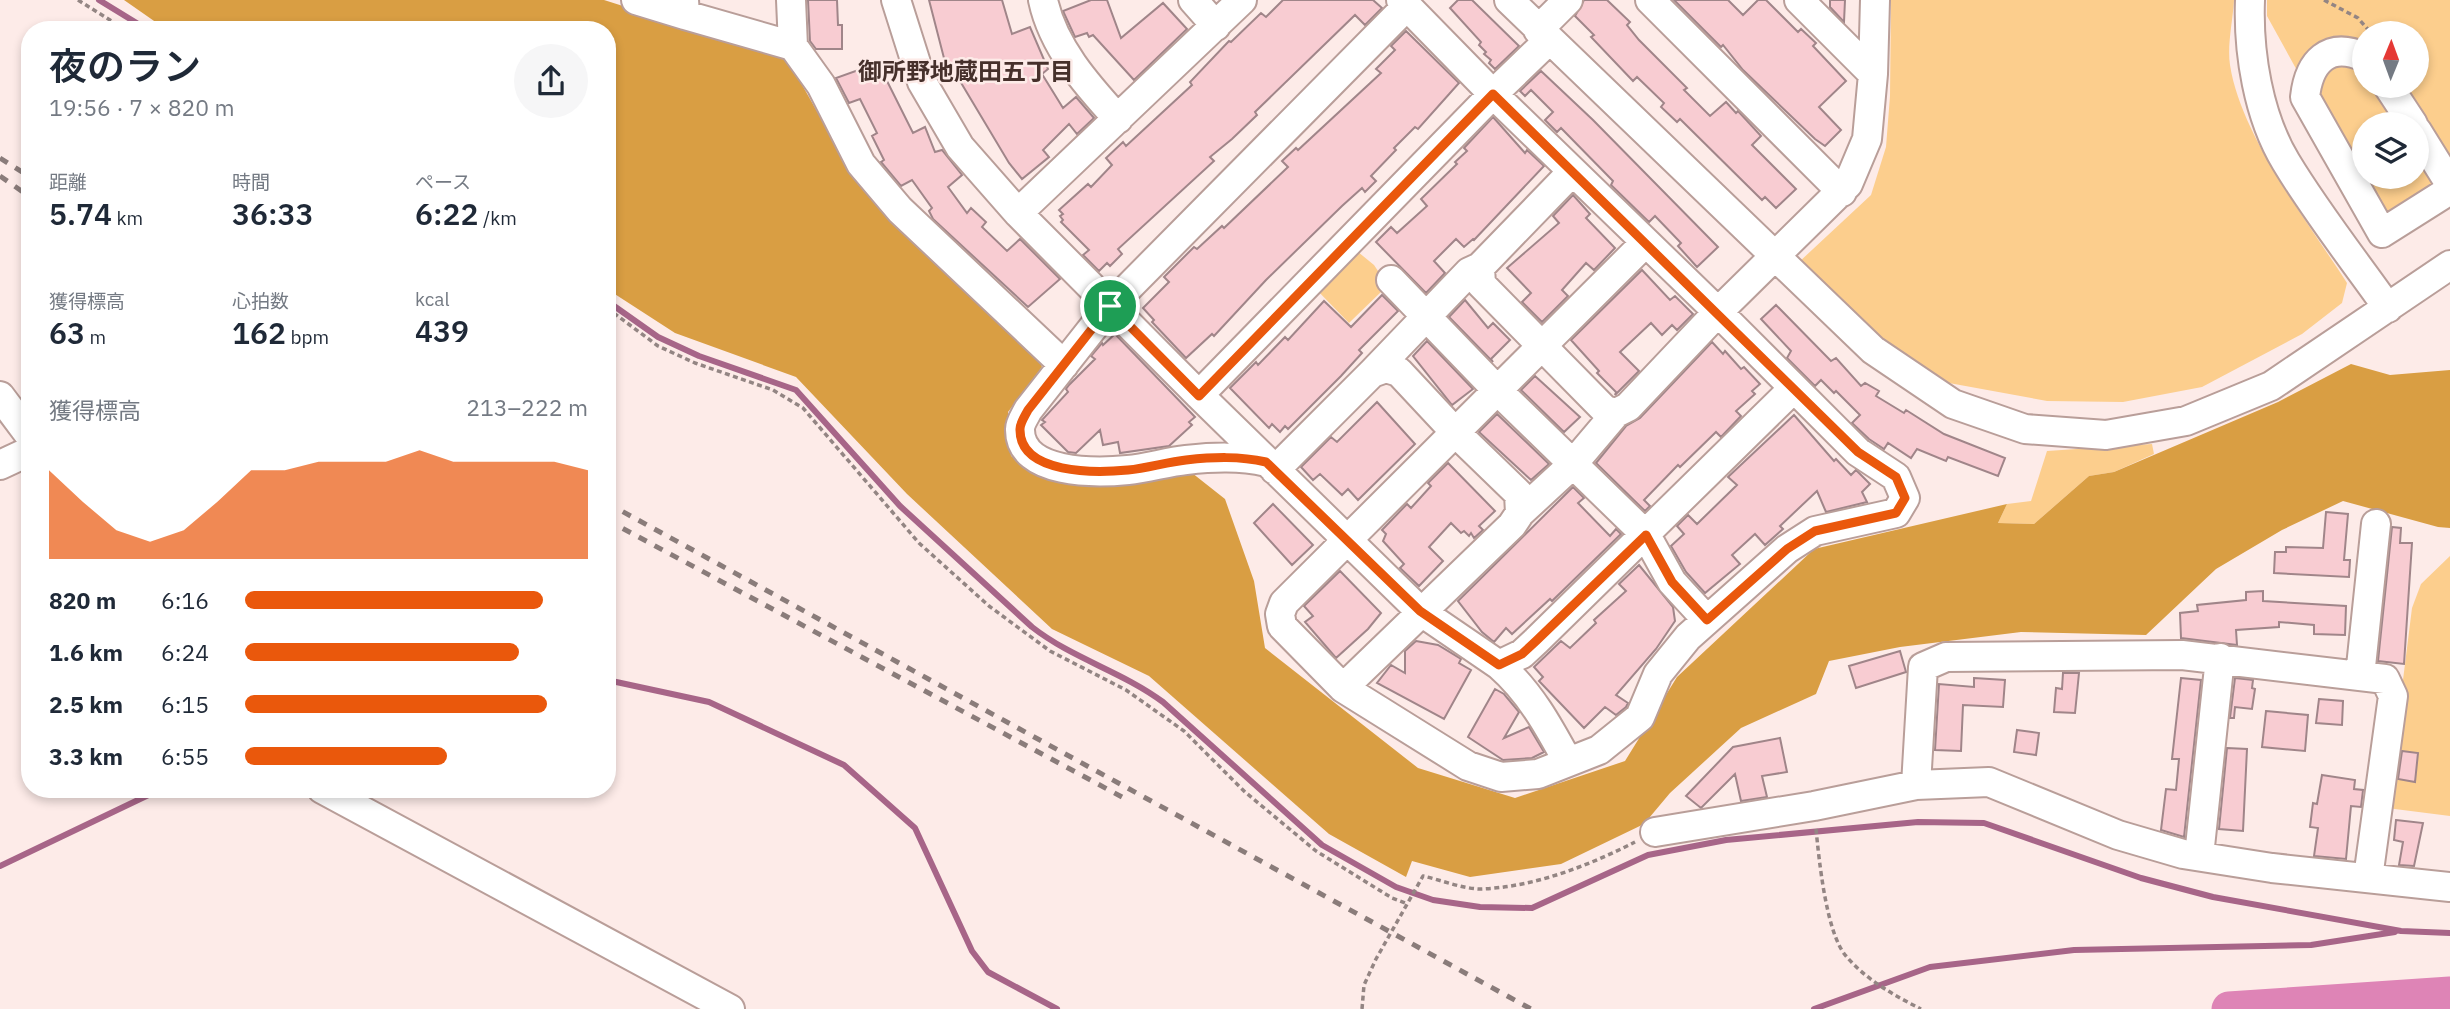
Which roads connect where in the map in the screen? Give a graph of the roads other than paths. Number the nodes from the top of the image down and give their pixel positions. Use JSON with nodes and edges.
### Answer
{"nodes":[{"id":1,"x":636,"y":0,"type":"edge"},
{"id":2,"x":791,"y":0,"type":"edge"},
{"id":3,"x":896,"y":0,"type":"edge"},
{"id":4,"x":1043,"y":0,"type":"edge"},
{"id":5,"x":1193,"y":0,"type":"edge"},
{"id":6,"x":1241,"y":0,"type":"edge"},
{"id":7,"x":1508,"y":0,"type":"edge"},
{"id":8,"x":1568,"y":0,"type":"edge"},
{"id":9,"x":1650,"y":0,"type":"edge"},
{"id":10,"x":1799,"y":0,"type":"edge"},
{"id":11,"x":1875,"y":0,"type":"edge"},
{"id":12,"x":2250,"y":0,"type":"edge"},
{"id":13,"x":1404,"y":3,"type":"edge"},
{"id":14,"x":684,"y":7,"type":"edge"},
{"id":15,"x":1216,"y":26,"type":"junction"},
{"id":16,"x":1543,"y":35,"type":"junction"},
{"id":17,"x":793,"y":46,"type":"junction"},
{"id":18,"x":2352,"y":52,"type":"edge"},
{"id":19,"x":1873,"y":74,"type":"junction"},
{"id":20,"x":1493,"y":94,"type":"junction"},
{"id":21,"x":1118,"y":119,"type":"junction"},
{"id":22,"x":2429,"y":150,"type":"edge"},
{"id":23,"x":1572,"y":172,"type":"junction"},
{"id":24,"x":2450,"y":184,"type":"edge"},
{"id":25,"x":2450,"y":190,"type":"edge"},
{"id":26,"x":1842,"y":192,"type":"junction"},
{"id":27,"x":1018,"y":213,"type":"junction"},
{"id":28,"x":1645,"y":243,"type":"junction"},
{"id":29,"x":1775,"y":258,"type":"junction"},
{"id":30,"x":2450,"y":265,"type":"edge"},
{"id":31,"x":1480,"y":267,"type":"junction"},
{"id":32,"x":1391,"y":280,"type":"dead end"},
{"id":33,"x":1110,"y":306,"type":"junction"},
{"id":34,"x":2388,"y":308,"type":"junction"},
{"id":35,"x":1718,"y":312,"type":"junction"},
{"id":36,"x":1425,"y":316,"type":"junction"},
{"id":37,"x":1541,"y":347,"type":"junction"},
{"id":38,"x":1064,"y":365,"type":"junction"},
{"id":39,"x":1373,"y":373,"type":"junction"},
{"id":40,"x":1794,"y":388,"type":"junction"},
{"id":41,"x":1498,"y":390,"type":"junction"},
{"id":42,"x":0,"y":396,"type":"edge"},
{"id":43,"x":1199,"y":396,"type":"junction"},
{"id":44,"x":1616,"y":412,"type":"junction"},
{"id":45,"x":21,"y":424,"type":"edge"},
{"id":46,"x":1456,"y":433,"type":"junction"},
{"id":47,"x":21,"y":455,"type":"edge"},
{"id":48,"x":0,"y":465,"type":"edge"},
{"id":49,"x":1572,"y":465,"type":"junction"},
{"id":50,"x":1271,"y":466,"type":"junction"},
{"id":51,"x":1520,"y":513,"type":"junction"},
{"id":52,"x":2376,"y":524,"type":"dead end"},
{"id":53,"x":1646,"y":535,"type":"junction"},
{"id":54,"x":1348,"y":542,"type":"junction"},
{"id":55,"x":1420,"y":611,"type":"junction"},
{"id":56,"x":1707,"y":620,"type":"junction"},
{"id":57,"x":2220,"y":658,"type":"junction"},
{"id":58,"x":1499,"y":665,"type":"junction"},
{"id":59,"x":2360,"y":676,"type":"junction"},
{"id":60,"x":1343,"y":688,"type":"junction"},
{"id":61,"x":1568,"y":762,"type":"junction"},
{"id":62,"x":1916,"y":785,"type":"junction"},
{"id":63,"x":339,"y":798,"type":"edge"},
{"id":64,"x":1656,"y":832,"type":"road end"},
{"id":65,"x":2199,"y":856,"type":"junction"},
{"id":66,"x":2368,"y":878,"type":"junction"},
{"id":67,"x":2450,"y":887,"type":"edge"},
{"id":68,"x":730,"y":1009,"type":"edge"}],
"edges":[{"from":1,"to":14,"type":"street"},
{"from":2,"to":17,"type":"street"},
{"from":3,"to":27,"type":"street"},
{"from":4,"to":21,"type":"street"},
{"from":5,"to":15,"type":"street"},
{"from":6,"to":15,"type":"street"},
{"from":7,"to":16,"type":"street"},
{"from":8,"to":16,"type":"street"},
{"from":9,"to":26,"type":"street"},
{"from":10,"to":19,"type":"street"},
{"from":11,"to":19,"type":"street"},
{"from":12,"to":34,"type":"street"},
{"from":13,"to":20,"type":"street"},
{"from":13,"to":33,"type":"street"},
{"from":14,"to":17,"type":"street"},
{"from":15,"to":21,"type":"street"},
{"from":16,"to":20,"type":"street"},
{"from":16,"to":29,"type":"street"},
{"from":17,"to":38,"type":"street"},
{"from":18,"to":25,"type":"street"},
{"from":19,"to":26,"type":"street"},
{"from":20,"to":23,"type":"street"},
{"from":20,"to":43,"type":"street"},
{"from":21,"to":27,"type":"street"},
{"from":22,"to":24,"type":"street"},
{"from":23,"to":28,"type":"street"},
{"from":23,"to":31,"type":"street"},
{"from":26,"to":29,"type":"street"},
{"from":27,"to":33,"type":"street"},
{"from":28,"to":35,"type":"street"},
{"from":28,"to":37,"type":"street"},
{"from":29,"to":34,"type":"street"},
{"from":29,"to":35,"type":"street"},
{"from":30,"to":34,"type":"street"},
{"from":31,"to":36,"type":"street"},
{"from":31,"to":37,"type":"street"},
{"from":32,"to":36,"type":"street"},
{"from":33,"to":38,"type":"street"},
{"from":33,"to":43,"type":"street"},
{"from":35,"to":40,"type":"street"},
{"from":35,"to":44,"type":"street"},
{"from":36,"to":39,"type":"street"},
{"from":36,"to":41,"type":"street"},
{"from":37,"to":41,"type":"street"},
{"from":37,"to":44,"type":"street"},
{"from":38,"to":50,"type":"street"},
{"from":39,"to":46,"type":"street"},
{"from":39,"to":50,"type":"street"},
{"from":40,"to":53,"type":"street"},
{"from":40,"to":56,"type":"street"},
{"from":41,"to":46,"type":"street"},
{"from":41,"to":49,"type":"street"},
{"from":42,"to":45,"type":"street"},
{"from":43,"to":50,"type":"street"},
{"from":44,"to":49,"type":"street"},
{"from":46,"to":51,"type":"street"},
{"from":46,"to":54,"type":"street"},
{"from":47,"to":48,"type":"street"},
{"from":49,"to":51,"type":"street"},
{"from":49,"to":53,"type":"street"},
{"from":50,"to":54,"type":"street"},
{"from":51,"to":55,"type":"street"},
{"from":52,"to":59,"type":"street"},
{"from":53,"to":56,"type":"street"},
{"from":53,"to":58,"type":"street"},
{"from":54,"to":55,"type":"street"},
{"from":54,"to":60,"type":"street"},
{"from":55,"to":58,"type":"street"},
{"from":55,"to":60,"type":"street"},
{"from":56,"to":61,"type":"street"},
{"from":57,"to":59,"type":"street"},
{"from":57,"to":62,"type":"street"},
{"from":57,"to":65,"type":"street"},
{"from":58,"to":61,"type":"street"},
{"from":59,"to":66,"type":"street"},
{"from":60,"to":61,"type":"street"},
{"from":62,"to":64,"type":"street"},
{"from":62,"to":65,"type":"street"},
{"from":63,"to":68,"type":"street"},
{"from":65,"to":66,"type":"street"},
{"from":66,"to":67,"type":"street"}]}
